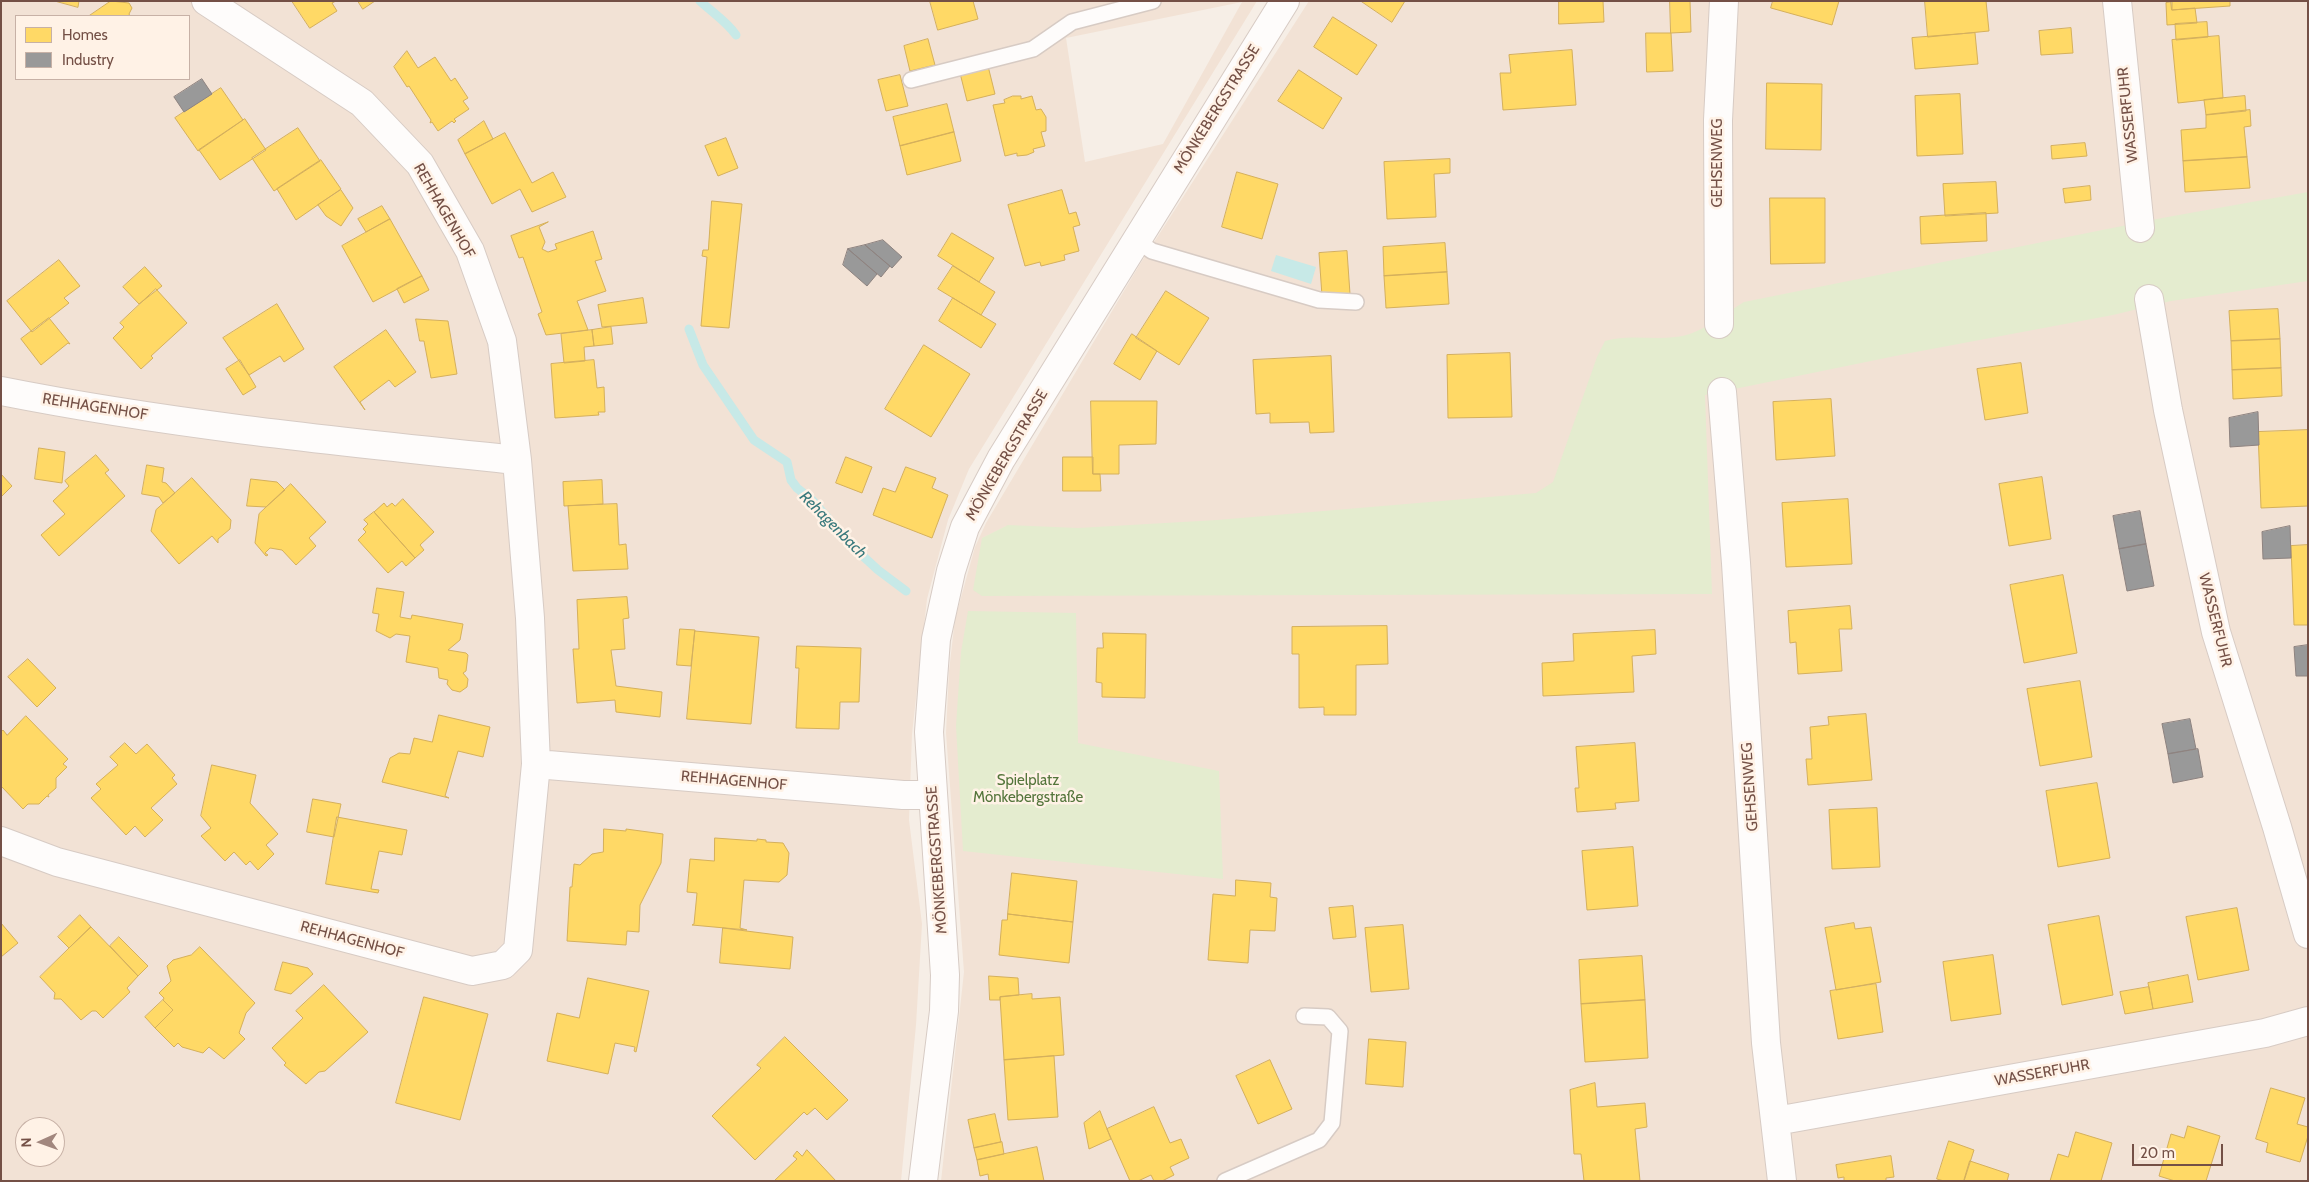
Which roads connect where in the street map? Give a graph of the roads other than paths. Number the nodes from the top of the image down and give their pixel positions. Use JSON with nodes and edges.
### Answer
{"nodes":[{"id":1,"x":206,"y":1,"type":"edge"},
{"id":2,"x":1153,"y":1,"type":"edge"},
{"id":3,"x":1285,"y":1,"type":"edge"},
{"id":4,"x":1724,"y":1,"type":"edge"},
{"id":5,"x":2116,"y":1,"type":"edge"},
{"id":6,"x":911,"y":80,"type":"dead end"},
{"id":7,"x":2140,"y":228,"type":"dead end"},
{"id":8,"x":1136,"y":240,"type":"junction"},
{"id":9,"x":2149,"y":299,"type":"dead end"},
{"id":10,"x":1356,"y":302,"type":"dead end"},
{"id":11,"x":1719,"y":324,"type":"dead end"},
{"id":12,"x":1,"y":391,"type":"edge"},
{"id":13,"x":1722,"y":392,"type":"dead end"},
{"id":14,"x":517,"y":460,"type":"junction"},
{"id":15,"x":536,"y":764,"type":"junction"},
{"id":16,"x":931,"y":795,"type":"junction"},
{"id":17,"x":1,"y":841,"type":"edge"},
{"id":18,"x":2308,"y":934,"type":"edge"},
{"id":19,"x":1304,"y":1016,"type":"dead end"},
{"id":20,"x":2308,"y":1021,"type":"edge"},
{"id":21,"x":1776,"y":1121,"type":"junction"},
{"id":22,"x":923,"y":1181,"type":"edge"},
{"id":23,"x":1226,"y":1181,"type":"edge"},
{"id":24,"x":1782,"y":1181,"type":"edge"}],
"edges":[{"from":1,"to":14,"type":"street","name":"REHHAGENHOF"},
{"from":2,"to":6,"type":"lane"},
{"from":3,"to":8,"type":"street","name":"MÖNKEBERGSTRASSE"},
{"from":4,"to":11,"type":"street","name":"GEHSENWEG"},
{"from":5,"to":7,"type":"street","name":"WASSERFUHR"},
{"from":8,"to":10,"type":"lane"},
{"from":8,"to":16,"type":"street","name":"MÖNKEBERGSTRASSE"},
{"from":9,"to":18,"type":"street","name":"WASSERFUHR"},
{"from":12,"to":14,"type":"street","name":"REHHAGENHOF"},
{"from":13,"to":21,"type":"street","name":"GEHSENWEG"},
{"from":14,"to":15,"type":"street","name":"REHHAGENHOF"},
{"from":15,"to":16,"type":"street","name":"REHHAGENHOF"},
{"from":15,"to":17,"type":"street","name":"REHHAGENHOF"},
{"from":16,"to":22,"type":"street","name":"MÖNKEBERGSTRASSE"},
{"from":19,"to":23,"type":"lane"},
{"from":20,"to":21,"type":"street","name":"WASSERFUHR"},
{"from":21,"to":24,"type":"street","name":"GEHSENWEG"}]}
